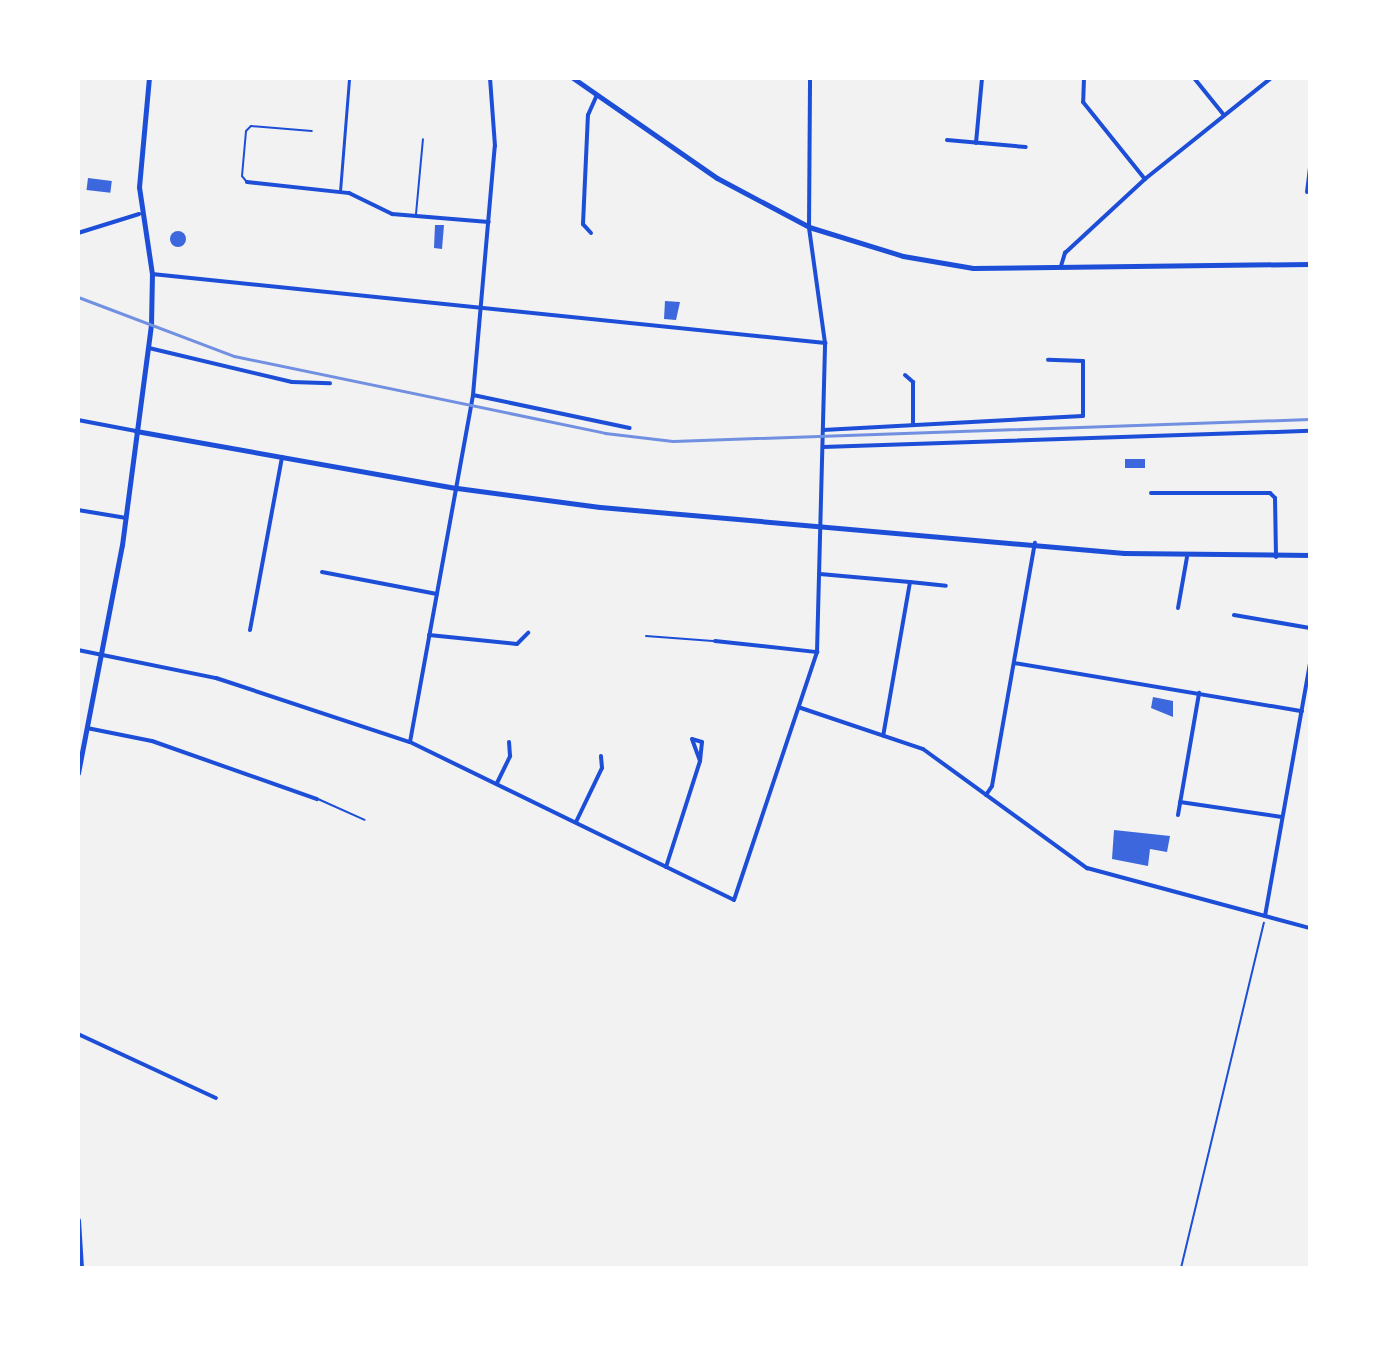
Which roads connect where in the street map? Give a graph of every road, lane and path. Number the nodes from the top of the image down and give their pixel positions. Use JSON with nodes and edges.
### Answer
{"nodes":[{"id":1,"x":149,"y":78,"type":"edge"},
{"id":2,"x":349,"y":78,"type":"edge"},
{"id":3,"x":490,"y":78,"type":"edge"},
{"id":4,"x":573,"y":78,"type":"edge"},
{"id":5,"x":810,"y":78,"type":"edge"},
{"id":6,"x":982,"y":78,"type":"edge"},
{"id":7,"x":1084,"y":78,"type":"edge"},
{"id":8,"x":1194,"y":78,"type":"edge"},
{"id":9,"x":1271,"y":78,"type":"edge"},
{"id":10,"x":596,"y":97,"type":"junction"},
{"id":11,"x":1223,"y":114,"type":"junction"},
{"id":12,"x":312,"y":131,"type":"dead end"},
{"id":13,"x":423,"y":139,"type":"dead end"},
{"id":14,"x":947,"y":140,"type":"dead end"},
{"id":15,"x":976,"y":143,"type":"junction"},
{"id":16,"x":1026,"y":147,"type":"dead end"},
{"id":17,"x":1310,"y":167,"type":"edge"},
{"id":18,"x":1145,"y":179,"type":"junction"},
{"id":19,"x":247,"y":182,"type":"joint"},
{"id":20,"x":340,"y":191,"type":"junction"},
{"id":21,"x":1307,"y":192,"type":"dead end"},
{"id":22,"x":139,"y":214,"type":"junction"},
{"id":23,"x":416,"y":216,"type":"junction"},
{"id":24,"x":489,"y":222,"type":"junction"},
{"id":25,"x":809,"y":227,"type":"junction"},
{"id":26,"x":78,"y":233,"type":"edge"},
{"id":27,"x":591,"y":233,"type":"dead end"},
{"id":28,"x":1310,"y":264,"type":"edge"},
{"id":29,"x":1061,"y":266,"type":"junction"},
{"id":30,"x":152,"y":274,"type":"junction"},
{"id":31,"x":480,"y":308,"type":"junction"},
{"id":32,"x":825,"y":343,"type":"junction"},
{"id":33,"x":149,"y":348,"type":"junction"},
{"id":34,"x":1048,"y":360,"type":"dead end"},
{"id":35,"x":905,"y":375,"type":"dead end"},
{"id":36,"x":330,"y":383,"type":"dead end"},
{"id":37,"x":473,"y":395,"type":"junction"},
{"id":38,"x":78,"y":420,"type":"edge"},
{"id":39,"x":913,"y":424,"type":"junction"},
{"id":40,"x":630,"y":428,"type":"dead end"},
{"id":41,"x":823,"y":430,"type":"junction"},
{"id":42,"x":136,"y":431,"type":"junction"},
{"id":43,"x":1310,"y":431,"type":"edge"},
{"id":44,"x":823,"y":447,"type":"junction"},
{"id":45,"x":282,"y":457,"type":"junction"},
{"id":46,"x":457,"y":488,"type":"junction"},
{"id":47,"x":1151,"y":493,"type":"dead end"},
{"id":48,"x":78,"y":510,"type":"edge"},
{"id":49,"x":126,"y":518,"type":"junction"},
{"id":50,"x":822,"y":526,"type":"junction"},
{"id":51,"x":1035,"y":543,"type":"junction"},
{"id":52,"x":1310,"y":555,"type":"edge"},
{"id":53,"x":1187,"y":557,"type":"junction"},
{"id":54,"x":1276,"y":557,"type":"junction"},
{"id":55,"x":322,"y":572,"type":"dead end"},
{"id":56,"x":820,"y":574,"type":"junction"},
{"id":57,"x":910,"y":582,"type":"junction"},
{"id":58,"x":946,"y":586,"type":"dead end"},
{"id":59,"x":437,"y":594,"type":"junction"},
{"id":60,"x":1178,"y":608,"type":"dead end"},
{"id":61,"x":1234,"y":615,"type":"dead end"},
{"id":62,"x":1310,"y":628,"type":"edge"},
{"id":63,"x":250,"y":630,"type":"dead end"},
{"id":64,"x":528,"y":633,"type":"dead end"},
{"id":65,"x":429,"y":635,"type":"junction"},
{"id":66,"x":646,"y":636,"type":"dead end"},
{"id":67,"x":715,"y":641,"type":"joint"},
{"id":68,"x":78,"y":650,"type":"edge"},
{"id":69,"x":817,"y":652,"type":"junction"},
{"id":70,"x":101,"y":655,"type":"junction"},
{"id":71,"x":1014,"y":663,"type":"junction"},
{"id":72,"x":1310,"y":664,"type":"edge"},
{"id":73,"x":1199,"y":693,"type":"junction"},
{"id":74,"x":801,"y":708,"type":"junction"},
{"id":75,"x":1302,"y":711,"type":"junction"},
{"id":76,"x":87,"y":728,"type":"junction"},
{"id":77,"x":883,"y":736,"type":"junction"},
{"id":78,"x":410,"y":742,"type":"junction"},
{"id":79,"x":509,"y":742,"type":"dead end"},
{"id":80,"x":601,"y":756,"type":"dead end"},
{"id":81,"x":700,"y":761,"type":"junction"},
{"id":82,"x":78,"y":773,"type":"edge"},
{"id":83,"x":497,"y":783,"type":"junction"},
{"id":84,"x":986,"y":795,"type":"junction"},
{"id":85,"x":317,"y":799,"type":"joint"},
{"id":86,"x":1180,"y":802,"type":"junction"},
{"id":87,"x":1178,"y":815,"type":"dead end"},
{"id":88,"x":1282,"y":817,"type":"junction"},
{"id":89,"x":365,"y":820,"type":"dead end"},
{"id":90,"x":576,"y":822,"type":"junction"},
{"id":91,"x":666,"y":867,"type":"junction"},
{"id":92,"x":1265,"y":916,"type":"junction"},
{"id":93,"x":1310,"y":928,"type":"edge"},
{"id":94,"x":78,"y":1034,"type":"edge"},
{"id":95,"x":216,"y":1098,"type":"dead end"},
{"id":96,"x":78,"y":1220,"type":"edge"},
{"id":97,"x":81,"y":1268,"type":"edge"},
{"id":98,"x":1181,"y":1268,"type":"edge"}],
"edges":[{"from":1,"to":22,"type":"street"},
{"from":2,"to":20,"type":"street"},
{"from":3,"to":24,"type":"street"},
{"from":4,"to":10,"type":"street"},
{"from":5,"to":25,"type":"street"},
{"from":6,"to":15,"type":"street"},
{"from":7,"to":18,"type":"street"},
{"from":8,"to":11,"type":"street"},
{"from":9,"to":11,"type":"street"},
{"from":10,"to":25,"type":"street"},
{"from":10,"to":27,"type":"street"},
{"from":11,"to":18,"type":"street"},
{"from":12,"to":19,"type":"lane"},
{"from":13,"to":23,"type":"lane"},
{"from":14,"to":15,"type":"street"},
{"from":15,"to":16,"type":"street"},
{"from":17,"to":21,"type":"street"},
{"from":18,"to":29,"type":"street"},
{"from":19,"to":20,"type":"street"},
{"from":20,"to":23,"type":"street"},
{"from":22,"to":26,"type":"street"},
{"from":22,"to":30,"type":"street"},
{"from":23,"to":24,"type":"street"},
{"from":24,"to":31,"type":"street"},
{"from":25,"to":29,"type":"street"},
{"from":25,"to":32,"type":"street"},
{"from":28,"to":29,"type":"street"},
{"from":30,"to":31,"type":"street"},
{"from":30,"to":33,"type":"street"},
{"from":31,"to":32,"type":"street"},
{"from":31,"to":37,"type":"street"},
{"from":32,"to":41,"type":"street"},
{"from":33,"to":36,"type":"street"},
{"from":33,"to":42,"type":"street"},
{"from":34,"to":39,"type":"street"},
{"from":35,"to":39,"type":"street"},
{"from":37,"to":40,"type":"street"},
{"from":37,"to":46,"type":"street"},
{"from":38,"to":42,"type":"street"},
{"from":39,"to":41,"type":"street"},
{"from":41,"to":44,"type":"street"},
{"from":42,"to":45,"type":"street"},
{"from":42,"to":49,"type":"street"},
{"from":43,"to":44,"type":"street"},
{"from":44,"to":50,"type":"street"},
{"from":45,"to":46,"type":"street"},
{"from":45,"to":63,"type":"street"},
{"from":46,"to":50,"type":"street"},
{"from":46,"to":59,"type":"street"},
{"from":47,"to":54,"type":"street"},
{"from":48,"to":49,"type":"street"},
{"from":49,"to":70,"type":"street"},
{"from":50,"to":51,"type":"street"},
{"from":50,"to":56,"type":"street"},
{"from":51,"to":53,"type":"street"},
{"from":51,"to":71,"type":"street"},
{"from":52,"to":54,"type":"street"},
{"from":53,"to":54,"type":"street"},
{"from":53,"to":60,"type":"street"},
{"from":55,"to":59,"type":"street"},
{"from":56,"to":57,"type":"street"},
{"from":56,"to":69,"type":"street"},
{"from":57,"to":58,"type":"street"},
{"from":57,"to":77,"type":"street"},
{"from":59,"to":65,"type":"street"},
{"from":61,"to":62,"type":"street"},
{"from":64,"to":65,"type":"street"},
{"from":65,"to":78,"type":"street"},
{"from":66,"to":67,"type":"lane"},
{"from":67,"to":69,"type":"street"},
{"from":68,"to":70,"type":"street"},
{"from":69,"to":74,"type":"street"},
{"from":70,"to":76,"type":"street"},
{"from":70,"to":78,"type":"street"},
{"from":71,"to":73,"type":"street"},
{"from":71,"to":84,"type":"street"},
{"from":72,"to":75,"type":"street"},
{"from":73,"to":75,"type":"street"},
{"from":73,"to":86,"type":"street"},
{"from":74,"to":77,"type":"street"},
{"from":74,"to":91,"type":"street"},
{"from":75,"to":88,"type":"street"},
{"from":76,"to":82,"type":"street"},
{"from":76,"to":85,"type":"street"},
{"from":77,"to":84,"type":"street"},
{"from":78,"to":83,"type":"street"},
{"from":79,"to":83,"type":"street"},
{"from":80,"to":90,"type":"street"},
{"from":81,"to":81,"type":"street"},
{"from":81,"to":91,"type":"street"},
{"from":83,"to":90,"type":"street"},
{"from":84,"to":92,"type":"street"},
{"from":85,"to":89,"type":"lane"},
{"from":86,"to":87,"type":"street"},
{"from":86,"to":88,"type":"street"},
{"from":88,"to":92,"type":"street"},
{"from":90,"to":91,"type":"street"},
{"from":92,"to":93,"type":"street"},
{"from":92,"to":98,"type":"path"},
{"from":94,"to":95,"type":"street"},
{"from":96,"to":97,"type":"street"}]}
